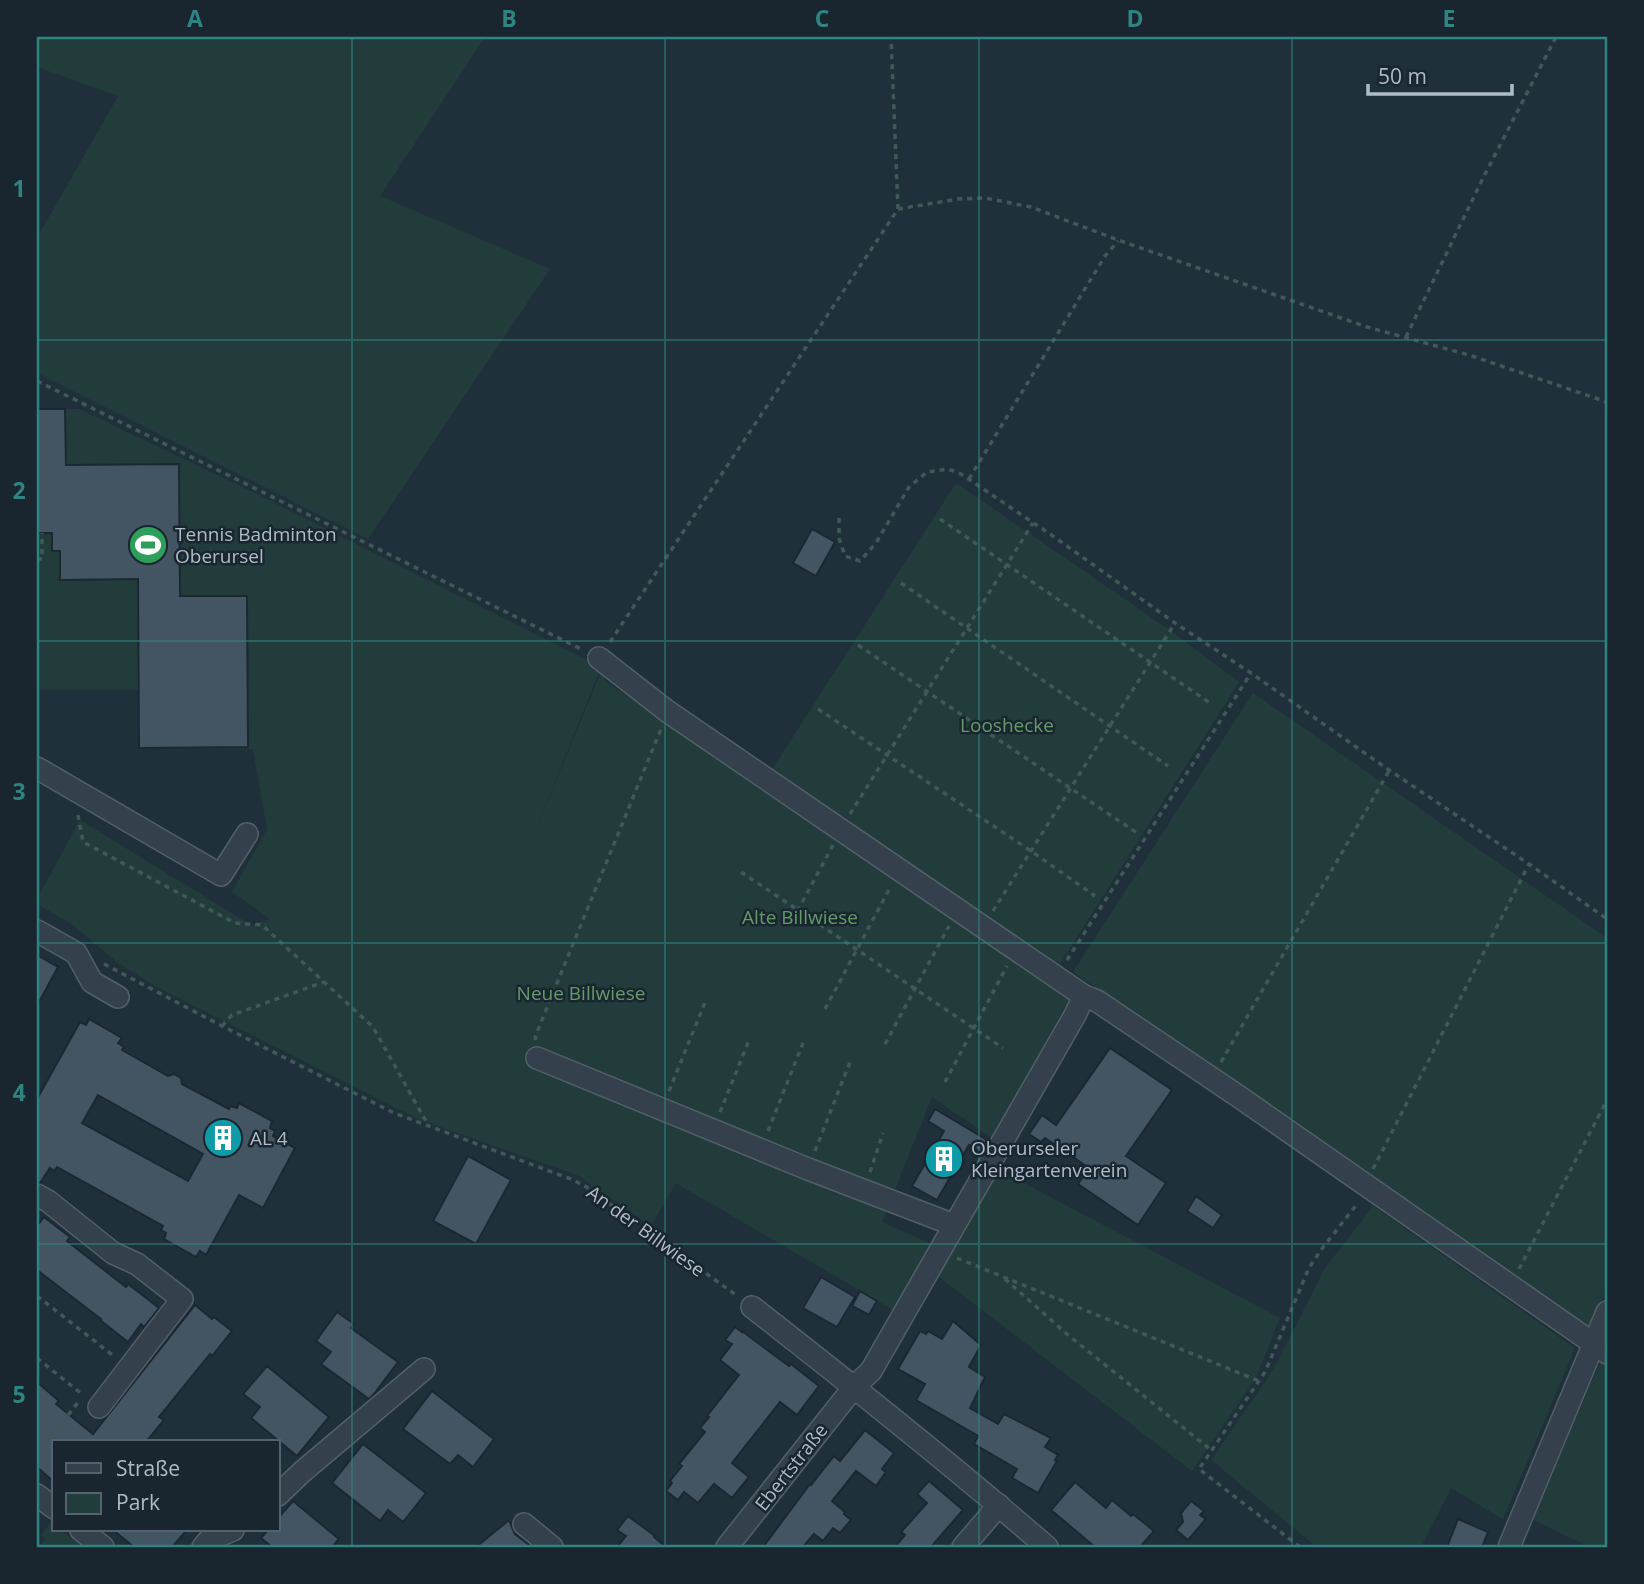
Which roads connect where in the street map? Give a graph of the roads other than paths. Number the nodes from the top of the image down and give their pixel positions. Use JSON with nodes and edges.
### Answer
{"nodes":[{"id":1,"x":599,"y":658,"type":"road end"},
{"id":2,"x":37,"y":768,"type":"edge"},
{"id":3,"x":247,"y":834,"type":"dead end"},
{"id":4,"x":37,"y":931,"type":"edge"},
{"id":5,"x":1084,"y":996,"type":"junction"},
{"id":6,"x":118,"y":997,"type":"dead end"},
{"id":7,"x":537,"y":1058,"type":"road end"},
{"id":8,"x":40,"y":1203,"type":"edge"},
{"id":9,"x":954,"y":1225,"type":"junction"},
{"id":10,"x":752,"y":1307,"type":"road end"},
{"id":11,"x":1607,"y":1312,"type":"edge"},
{"id":12,"x":1600,"y":1348,"type":"edge"},
{"id":13,"x":424,"y":1369,"type":"dead end"},
{"id":14,"x":854,"y":1387,"type":"junction"},
{"id":15,"x":91,"y":1401,"type":"road end"},
{"id":16,"x":280,"y":1493,"type":"edge"},
{"id":17,"x":37,"y":1494,"type":"edge"},
{"id":18,"x":999,"y":1505,"type":"junction"},
{"id":19,"x":52,"y":1506,"type":"edge"},
{"id":20,"x":524,"y":1524,"type":"dead end"},
{"id":21,"x":228,"y":1532,"type":"edge"},
{"id":22,"x":1511,"y":1542,"type":"edge"},
{"id":23,"x":203,"y":1547,"type":"edge"},
{"id":24,"x":552,"y":1547,"type":"edge"},
{"id":25,"x":727,"y":1547,"type":"edge"},
{"id":26,"x":963,"y":1547,"type":"edge"},
{"id":27,"x":1047,"y":1547,"type":"edge"}],
"edges":[{"from":1,"to":5,"type":"street"},
{"from":2,"to":3,"type":"street"},
{"from":4,"to":6,"type":"street"},
{"from":5,"to":9,"type":"street","name":"Ebertstraße"},
{"from":5,"to":12,"type":"street"},
{"from":7,"to":9,"type":"street"},
{"from":8,"to":15,"type":"street"},
{"from":9,"to":14,"type":"street","name":"Ebertstraße"},
{"from":10,"to":14,"type":"street"},
{"from":11,"to":12,"type":"street"},
{"from":12,"to":22,"type":"street"},
{"from":13,"to":16,"type":"street"},
{"from":14,"to":18,"type":"street"},
{"from":14,"to":25,"type":"street","name":"Ebertstraße"},
{"from":17,"to":19,"type":"street"},
{"from":18,"to":26,"type":"street"},
{"from":18,"to":27,"type":"street"},
{"from":20,"to":24,"type":"street"},
{"from":21,"to":23,"type":"street"}]}
